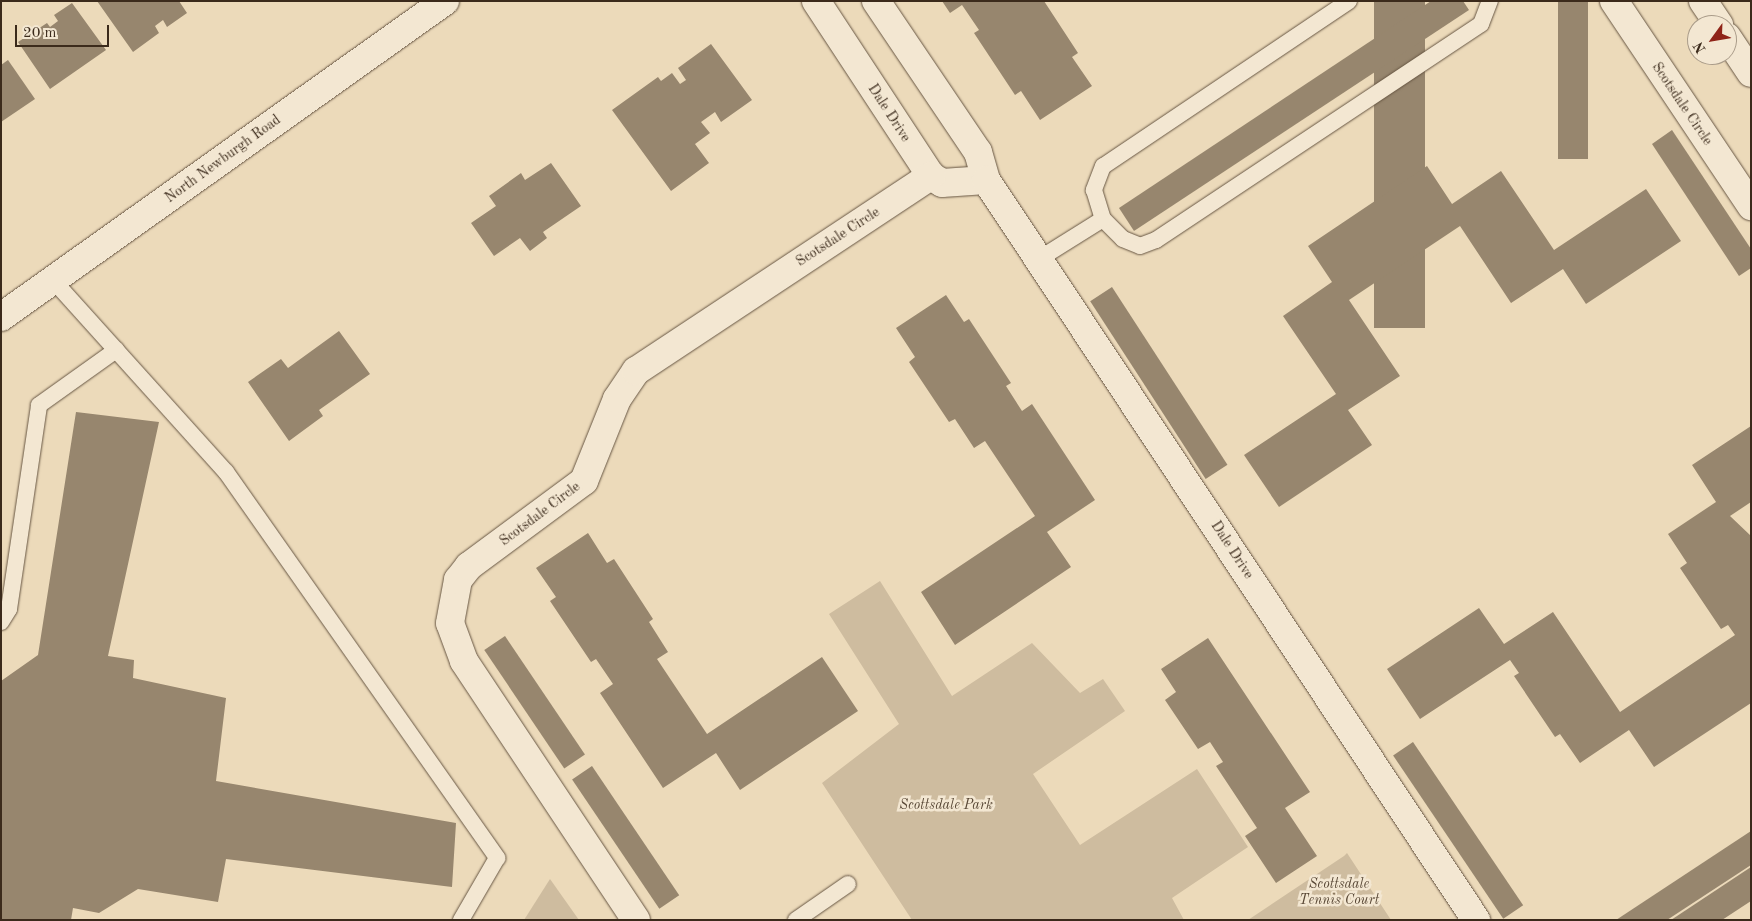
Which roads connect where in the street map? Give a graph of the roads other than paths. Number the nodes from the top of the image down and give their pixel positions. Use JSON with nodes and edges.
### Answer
{"nodes":[{"id":1,"x":445,"y":1,"type":"edge"},
{"id":2,"x":816,"y":1,"type":"edge"},
{"id":3,"x":876,"y":1,"type":"edge"},
{"id":4,"x":1349,"y":1,"type":"edge"},
{"id":5,"x":1490,"y":1,"type":"edge"},
{"id":6,"x":1614,"y":1,"type":"edge"},
{"id":7,"x":1703,"y":1,"type":"edge"},
{"id":8,"x":1712,"y":15,"type":"edge"},
{"id":9,"x":1737,"y":52,"type":"edge"},
{"id":10,"x":1751,"y":73,"type":"edge"},
{"id":11,"x":931,"y":176,"type":"junction"},
{"id":12,"x":986,"y":180,"type":"junction"},
{"id":13,"x":1751,"y":206,"type":"edge"},
{"id":14,"x":1103,"y":220,"type":"junction"},
{"id":15,"x":1039,"y":259,"type":"junction"},
{"id":16,"x":54,"y":280,"type":"junction"},
{"id":17,"x":1,"y":317,"type":"edge"},
{"id":18,"x":116,"y":350,"type":"junction"},
{"id":19,"x":1,"y":622,"type":"edge"},
{"id":20,"x":848,"y":884,"type":"dead end"},
{"id":21,"x":462,"y":920,"type":"edge"},
{"id":22,"x":636,"y":920,"type":"edge"},
{"id":23,"x":796,"y":920,"type":"edge"},
{"id":24,"x":1476,"y":920,"type":"edge"}],
"edges":[{"from":1,"to":16,"type":"street","name":"North Newburgh Road"},
{"from":2,"to":11,"type":"street","name":"Dale Drive"},
{"from":3,"to":12,"type":"street","name":"Dale Drive"},
{"from":4,"to":14,"type":"lane"},
{"from":5,"to":14,"type":"lane"},
{"from":6,"to":13,"type":"street","name":"Scotsdale Circle"},
{"from":7,"to":8,"type":"street"},
{"from":9,"to":10,"type":"street"},
{"from":11,"to":12,"type":"street"},
{"from":11,"to":22,"type":"street","name":"Scotsdale Circle"},
{"from":12,"to":15,"type":"street","name":"Dale Drive"},
{"from":14,"to":15,"type":"lane"},
{"from":15,"to":24,"type":"street","name":"Dale Drive"},
{"from":16,"to":17,"type":"street","name":"North Newburgh Road"},
{"from":16,"to":18,"type":"lane"},
{"from":18,"to":19,"type":"lane"},
{"from":18,"to":21,"type":"lane"},
{"from":20,"to":23,"type":"lane"}]}
